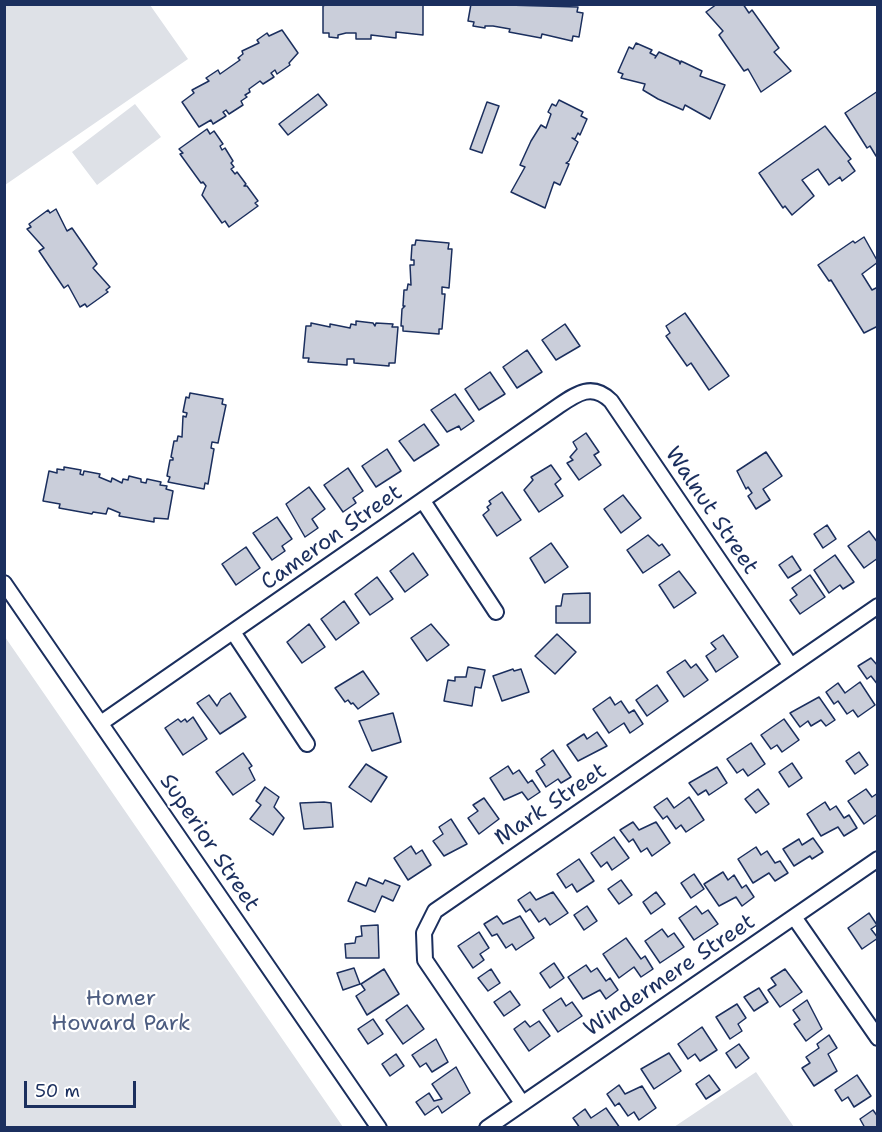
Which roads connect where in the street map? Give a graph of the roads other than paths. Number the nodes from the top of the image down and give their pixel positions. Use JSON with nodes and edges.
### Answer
{"nodes":[{"id":1,"x":587,"y":390,"type":"joint"},
{"id":2,"x":423,"y":501,"type":"junction"},
{"id":3,"x":4,"y":583,"type":"edge"},
{"id":4,"x":878,"y":606,"type":"edge"},
{"id":5,"x":496,"y":612,"type":"dead end"},
{"id":6,"x":233,"y":632,"type":"junction"},
{"id":7,"x":790,"y":666,"type":"junction"},
{"id":8,"x":101,"y":723,"type":"junction"},
{"id":9,"x":307,"y":744,"type":"dead end"},
{"id":10,"x":878,"y":859,"type":"edge"},
{"id":11,"x":794,"y":917,"type":"junction"},
{"id":12,"x":878,"y":1038,"type":"edge"},
{"id":13,"x":522,"y":1103,"type":"junction"},
{"id":14,"x":379,"y":1128,"type":"edge"},
{"id":15,"x":487,"y":1128,"type":"edge"}],
"edges":[{"from":1,"to":2,"type":"street","name":"Cameron Street"},
{"from":1,"to":7,"type":"street","name":"Walnut Street"},
{"from":2,"to":5,"type":"street"},
{"from":2,"to":6,"type":"street","name":"Cameron Street"},
{"from":3,"to":8,"type":"street","name":"Superior Street"},
{"from":4,"to":7,"type":"street","name":"Mark Street"},
{"from":6,"to":8,"type":"street","name":"Cameron Street"},
{"from":6,"to":9,"type":"street"},
{"from":7,"to":13,"type":"street","name":"Mark Street"},
{"from":8,"to":14,"type":"street","name":"Superior Street"},
{"from":10,"to":11,"type":"street","name":"Windermere Street"},
{"from":11,"to":12,"type":"street"},
{"from":11,"to":13,"type":"street","name":"Windermere Street"},
{"from":13,"to":15,"type":"street","name":"Windermere Street"}]}
